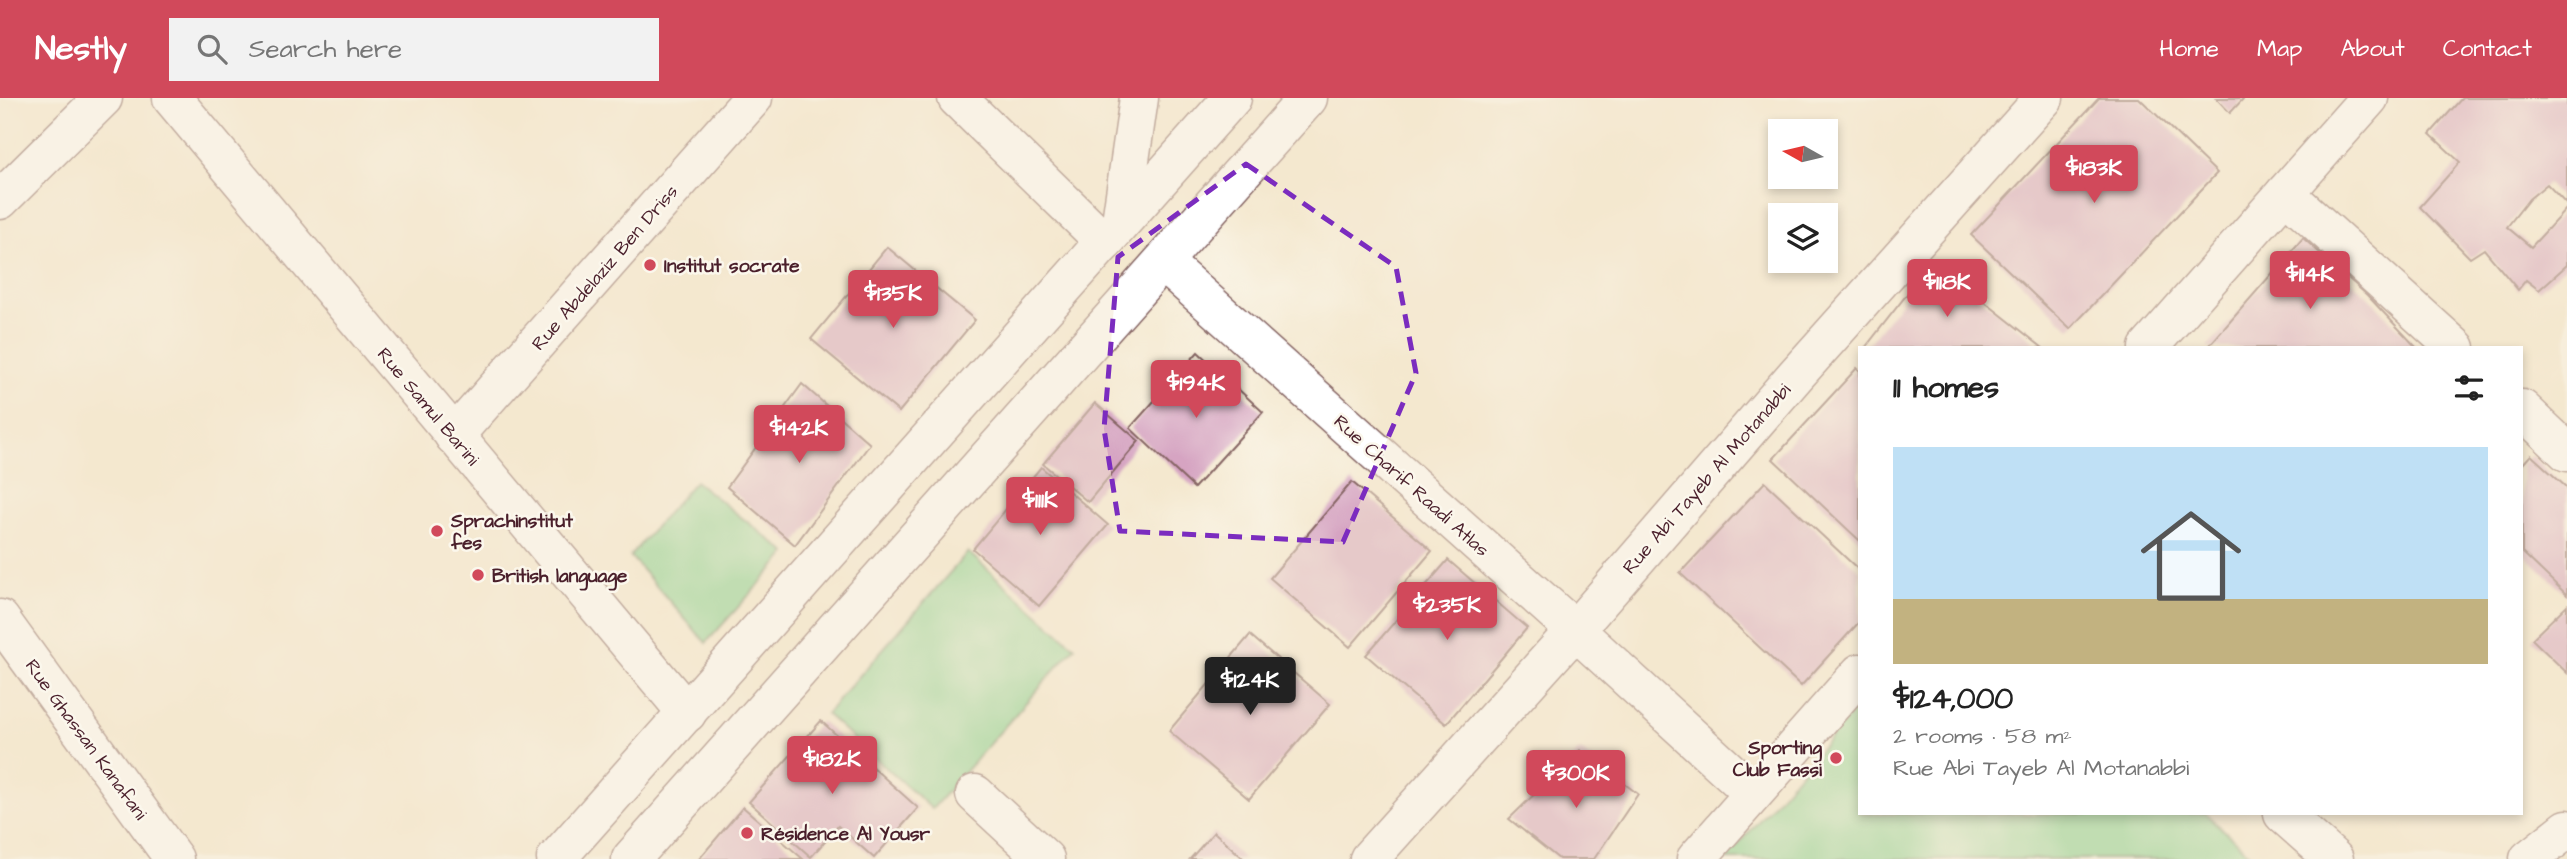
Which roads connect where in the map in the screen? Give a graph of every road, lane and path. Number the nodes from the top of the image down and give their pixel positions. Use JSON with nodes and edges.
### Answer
{"nodes":[{"id":1,"x":103,"y":98,"type":"edge"},
{"id":2,"x":172,"y":98,"type":"edge"},
{"id":3,"x":754,"y":98,"type":"edge"},
{"id":4,"x":957,"y":98,"type":"edge"},
{"id":5,"x":1139,"y":98,"type":"edge"},
{"id":6,"x":1232,"y":98,"type":"edge"},
{"id":7,"x":1308,"y":98,"type":"edge"},
{"id":8,"x":2044,"y":98,"type":"edge"},
{"id":9,"x":2369,"y":98,"type":"edge"},
{"id":10,"x":2286,"y":193,"type":"junction"},
{"id":11,"x":0,"y":200,"type":"edge"},
{"id":12,"x":1113,"y":232,"type":"junction"},
{"id":13,"x":1163,"y":262,"type":"junction"},
{"id":14,"x":2150,"y":346,"type":"edge"},
{"id":15,"x":2454,"y":346,"type":"edge"},
{"id":16,"x":2523,"y":410,"type":"edge"},
{"id":17,"x":454,"y":436,"type":"junction"},
{"id":18,"x":2567,"y":452,"type":"edge"},
{"id":19,"x":0,"y":619,"type":"edge"},
{"id":20,"x":1575,"y":630,"type":"junction"},
{"id":21,"x":1858,"y":675,"type":"edge"},
{"id":22,"x":687,"y":713,"type":"junction"},
{"id":23,"x":1753,"y":793,"type":"junction"},
{"id":24,"x":975,"y":794,"type":"dead end"},
{"id":25,"x":2284,"y":815,"type":"edge"},
{"id":26,"x":2567,"y":828,"type":"edge"},
{"id":27,"x":174,"y":859,"type":"edge"},
{"id":28,"x":556,"y":859,"type":"edge"},
{"id":29,"x":631,"y":859,"type":"edge"},
{"id":30,"x":1045,"y":859,"type":"edge"},
{"id":31,"x":1369,"y":859,"type":"edge"},
{"id":32,"x":1696,"y":859,"type":"edge"},
{"id":33,"x":2334,"y":859,"type":"edge"},
{"id":34,"x":2529,"y":859,"type":"edge"}],
"edges":[{"from":1,"to":11,"type":"street"},
{"from":2,"to":17,"type":"street","name":"Rue Samul Barini"},
{"from":3,"to":17,"type":"street","name":"Rue Abdelaziz Ben Driss"},
{"from":4,"to":12,"type":"street"},
{"from":5,"to":12,"type":"street"},
{"from":6,"to":12,"type":"street"},
{"from":7,"to":13,"type":"street"},
{"from":8,"to":20,"type":"street","name":"Rue Abi Tayeb Al Motanabbi"},
{"from":9,"to":10,"type":"street"},
{"from":10,"to":14,"type":"street"},
{"from":10,"to":15,"type":"street"},
{"from":12,"to":22,"type":"street"},
{"from":13,"to":20,"type":"street","name":"Rue Charif Raadi Atlas"},
{"from":13,"to":29,"type":"street"},
{"from":16,"to":18,"type":"street"},
{"from":17,"to":22,"type":"street","name":"Rue Samul Barini"},
{"from":19,"to":27,"type":"street","name":"Rue Ghassan Kanafani"},
{"from":20,"to":23,"type":"street","name":"Rue Charif Raadi Atlas"},
{"from":20,"to":31,"type":"street","name":"Rue Abi Tayeb Al Motanabbi"},
{"from":21,"to":23,"type":"street"},
{"from":22,"to":28,"type":"street"},
{"from":23,"to":32,"type":"street"},
{"from":24,"to":30,"type":"street"},
{"from":25,"to":33,"type":"street"},
{"from":26,"to":34,"type":"street"}]}
